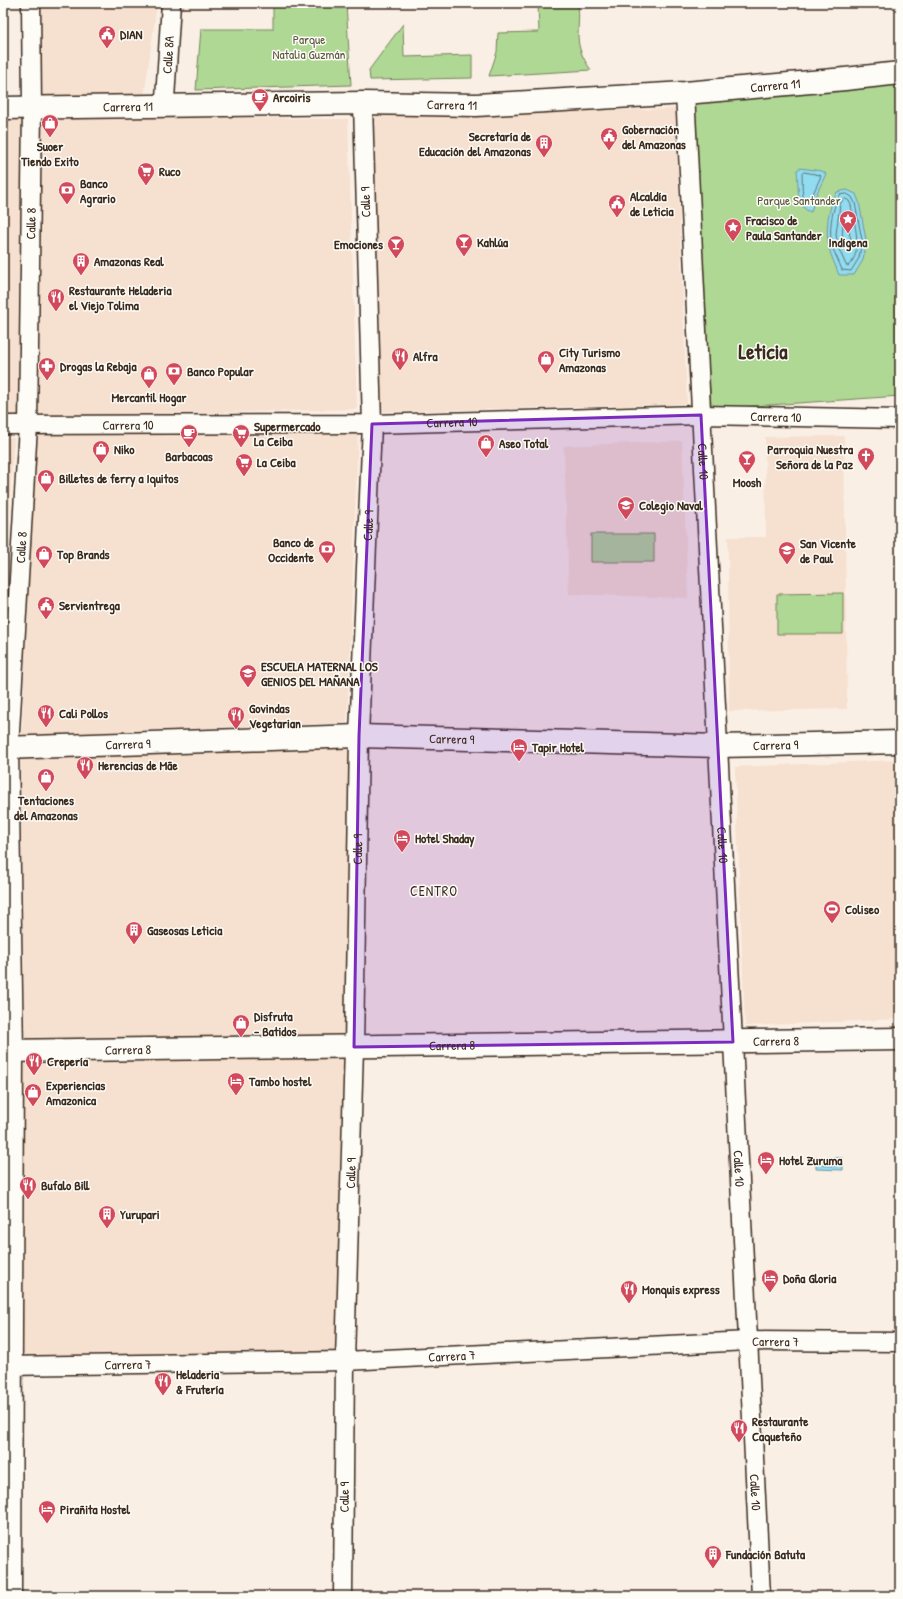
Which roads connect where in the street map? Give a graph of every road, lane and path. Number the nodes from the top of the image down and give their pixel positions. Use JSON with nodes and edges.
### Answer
{"nodes":[{"id":1,"x":31,"y":3,"type":"edge"},
{"id":2,"x":171,"y":3,"type":"edge"},
{"id":3,"x":900,"y":73,"type":"edge"},
{"id":4,"x":685,"y":93,"type":"junction"},
{"id":5,"x":363,"y":103,"type":"junction"},
{"id":6,"x":160,"y":106,"type":"junction"},
{"id":7,"x":3,"y":108,"type":"edge"},
{"id":8,"x":32,"y":108,"type":"junction"},
{"id":9,"x":701,"y":415,"type":"junction"},
{"id":10,"x":900,"y":419,"type":"edge"},
{"id":11,"x":372,"y":424,"type":"junction"},
{"id":12,"x":3,"y":425,"type":"edge"},
{"id":13,"x":28,"y":426,"type":"junction"},
{"id":14,"x":358,"y":736,"type":"junction"},
{"id":15,"x":900,"y":742,"type":"edge"},
{"id":16,"x":718,"y":746,"type":"junction"},
{"id":17,"x":6,"y":748,"type":"edge"},
{"id":18,"x":900,"y":1039,"type":"edge"},
{"id":19,"x":733,"y":1042,"type":"junction"},
{"id":20,"x":354,"y":1047,"type":"junction"},
{"id":21,"x":8,"y":1051,"type":"edge"},
{"id":22,"x":748,"y":1341,"type":"junction"},
{"id":23,"x":900,"y":1342,"type":"edge"},
{"id":24,"x":345,"y":1361,"type":"junction"},
{"id":25,"x":8,"y":1366,"type":"edge"},
{"id":26,"x":12,"y":1596,"type":"edge"},
{"id":27,"x":343,"y":1596,"type":"edge"},
{"id":28,"x":761,"y":1596,"type":"edge"}],
"edges":[{"from":1,"to":8,"type":"street","name":"Calle 8"},
{"from":2,"to":6,"type":"street","name":"Calle 8A"},
{"from":3,"to":4,"type":"street","name":"Carrera 11"},
{"from":4,"to":5,"type":"street","name":"Carrera 11"},
{"from":4,"to":9,"type":"street","name":"Calle 10"},
{"from":5,"to":6,"type":"street","name":"Carrera 11"},
{"from":5,"to":11,"type":"street","name":"Calle 9"},
{"from":6,"to":8,"type":"street","name":"Carrera 11"},
{"from":7,"to":8,"type":"street","name":"Carrera 11"},
{"from":8,"to":13,"type":"street","name":"Calle 8"},
{"from":9,"to":10,"type":"street","name":"Carrera 10"},
{"from":9,"to":11,"type":"street","name":"Carrera 10"},
{"from":9,"to":16,"type":"street","name":"Calle 10"},
{"from":11,"to":13,"type":"street","name":"Carrera 10"},
{"from":11,"to":14,"type":"street","name":"Calle 9"},
{"from":12,"to":13,"type":"street","name":"Carrera 10"},
{"from":13,"to":17,"type":"street","name":"Calle 8"},
{"from":14,"to":16,"type":"street","name":"Carrera 9"},
{"from":14,"to":17,"type":"street","name":"Carrera 9"},
{"from":14,"to":20,"type":"street","name":"Calle 9"},
{"from":15,"to":16,"type":"street","name":"Carrera 9"},
{"from":16,"to":19,"type":"street","name":"Calle 10"},
{"from":17,"to":21,"type":"street","name":"Calle 8"},
{"from":18,"to":19,"type":"street","name":"Carrera 8"},
{"from":19,"to":20,"type":"street","name":"Carrera 8"},
{"from":19,"to":22,"type":"street","name":"Calle 10"},
{"from":20,"to":21,"type":"street","name":"Carrera 8"},
{"from":20,"to":24,"type":"street","name":"Calle 9"},
{"from":21,"to":25,"type":"street","name":"Calle 8"},
{"from":22,"to":23,"type":"street","name":"Carrera 7"},
{"from":22,"to":24,"type":"street","name":"Carrera 7"},
{"from":22,"to":28,"type":"street","name":"Calle 10"},
{"from":24,"to":25,"type":"street","name":"Carrera 7"},
{"from":24,"to":27,"type":"street","name":"Calle 9"},
{"from":25,"to":26,"type":"street","name":"Calle 8"}]}
